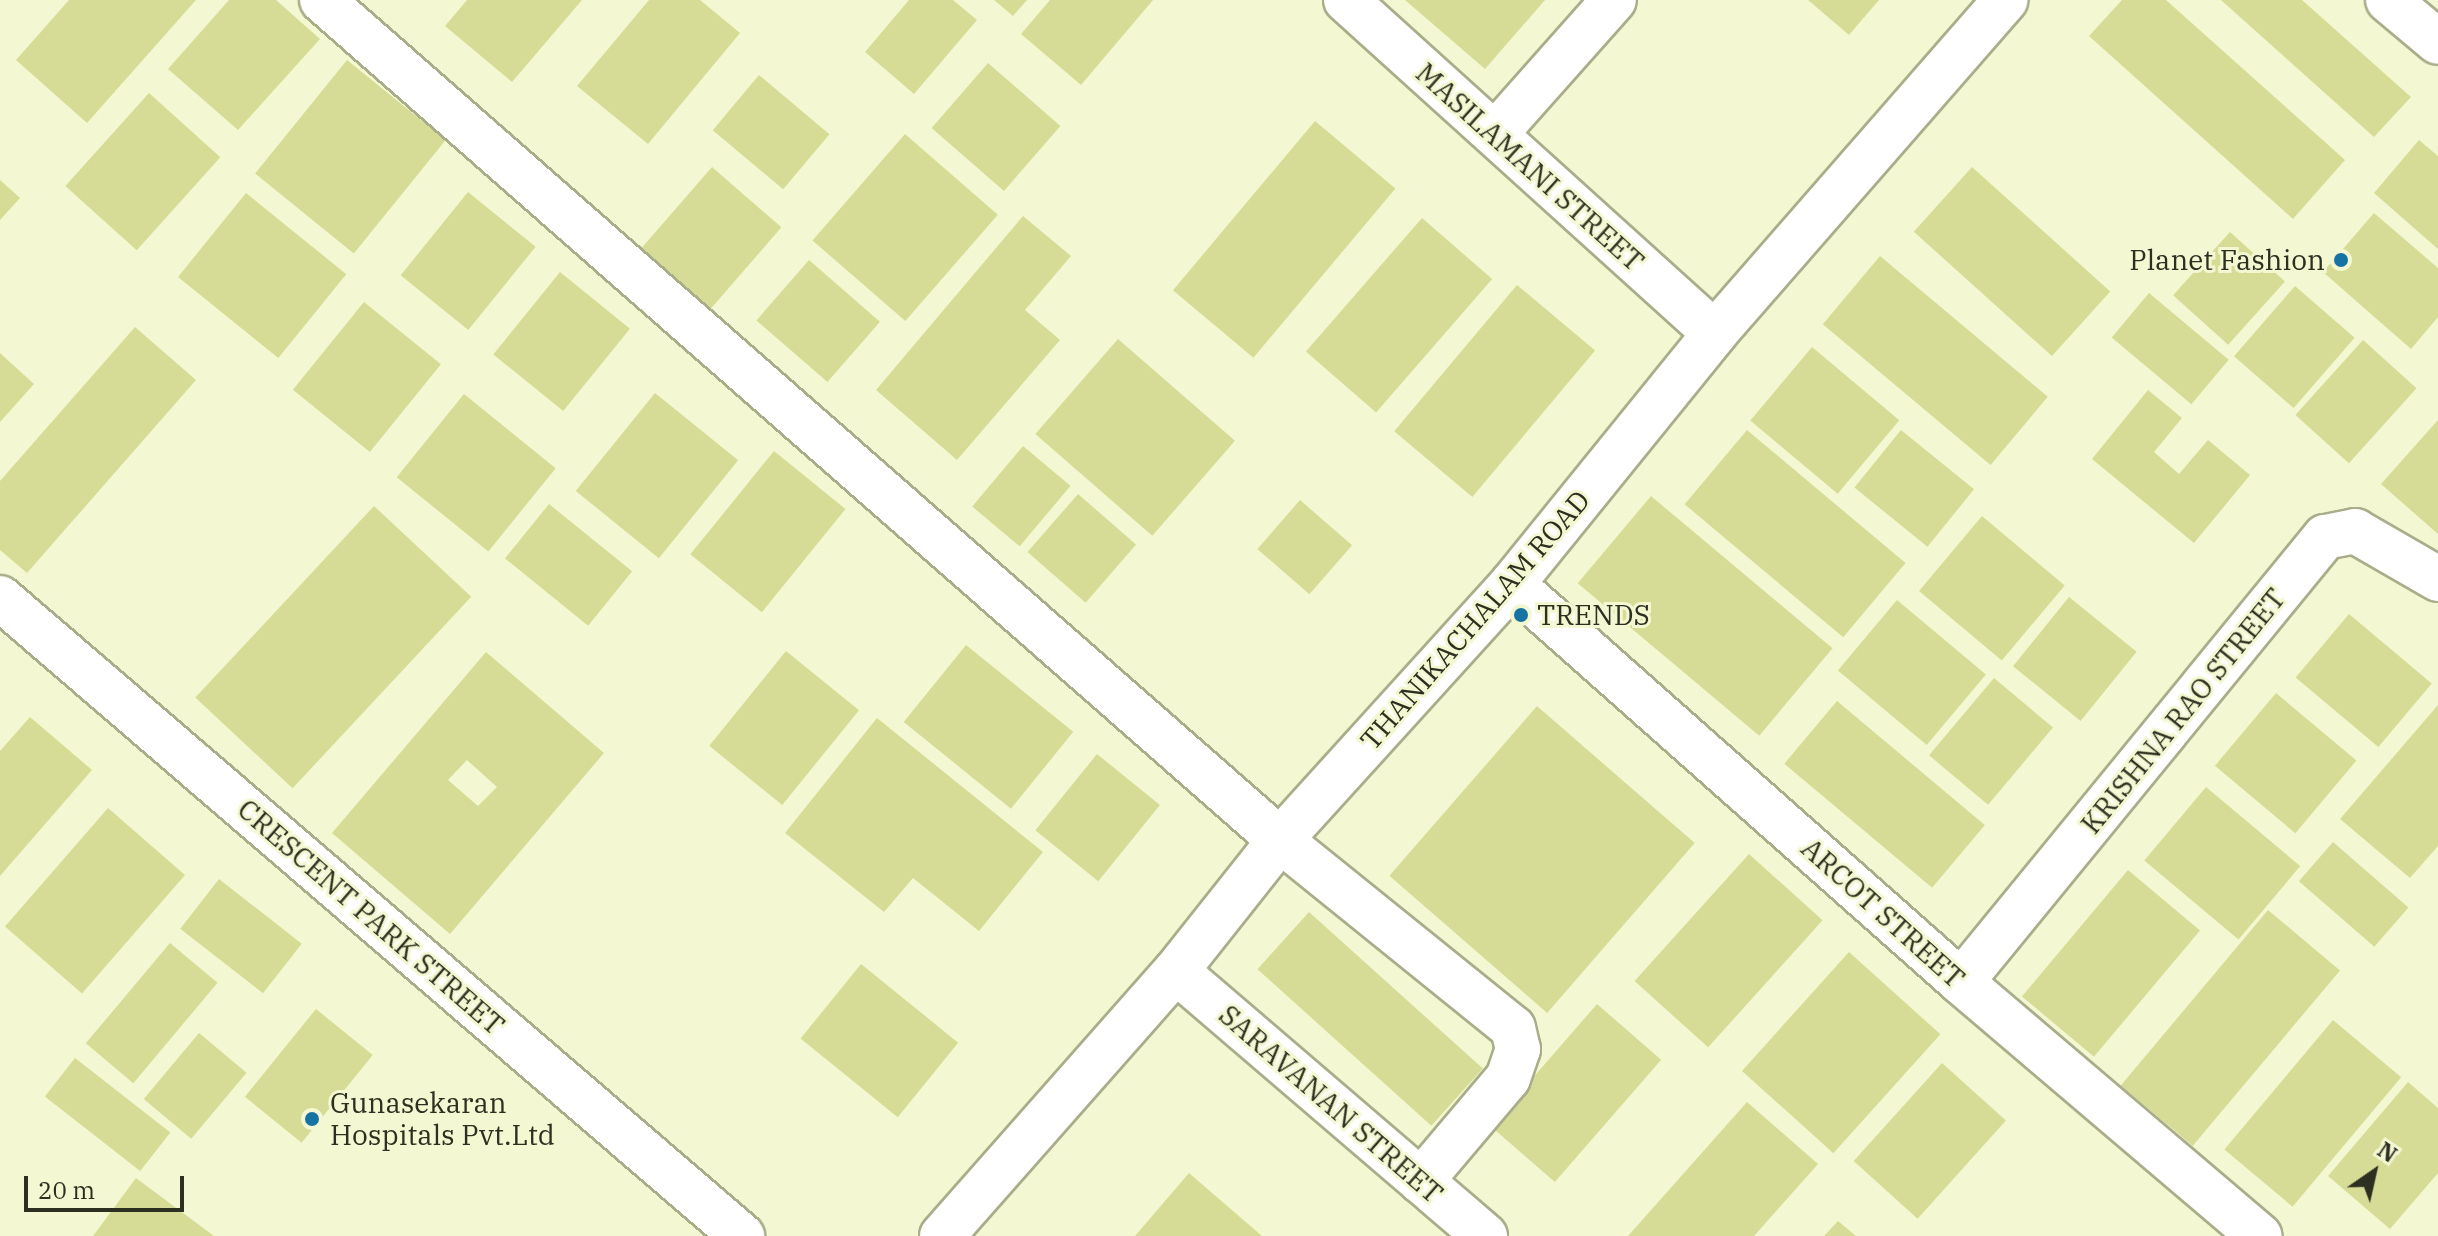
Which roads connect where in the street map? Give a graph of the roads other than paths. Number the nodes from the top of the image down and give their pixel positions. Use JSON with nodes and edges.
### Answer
{"nodes":[{"id":1,"x":322,"y":0,"type":"edge"},
{"id":2,"x":1346,"y":0,"type":"edge"},
{"id":3,"x":1614,"y":0,"type":"edge"},
{"id":4,"x":2005,"y":0,"type":"edge"},
{"id":5,"x":2388,"y":0,"type":"edge"},
{"id":6,"x":2438,"y":42,"type":"edge"},
{"id":7,"x":1495,"y":134,"type":"junction"},
{"id":8,"x":1715,"y":333,"type":"junction"},
{"id":9,"x":2438,"y":579,"type":"edge"},
{"id":10,"x":1512,"y":584,"type":"junction"},
{"id":11,"x":0,"y":598,"type":"edge"},
{"id":12,"x":1280,"y":840,"type":"junction"},
{"id":13,"x":1176,"y":971,"type":"junction"},
{"id":14,"x":1961,"y":982,"type":"junction"},
{"id":15,"x":1421,"y":1181,"type":"junction"},
{"id":16,"x":742,"y":1236,"type":"edge"},
{"id":17,"x":942,"y":1236,"type":"edge"},
{"id":18,"x":1485,"y":1236,"type":"edge"},
{"id":19,"x":2259,"y":1236,"type":"edge"}],
"edges":[{"from":1,"to":12,"type":"street"},
{"from":2,"to":7,"type":"street","name":"MASILAMANI STREET"},
{"from":3,"to":7,"type":"street"},
{"from":4,"to":8,"type":"street","name":"THANIKACHALAM ROAD"},
{"from":5,"to":6,"type":"street"},
{"from":7,"to":8,"type":"street","name":"MASILAMANI STREET"},
{"from":8,"to":10,"type":"street","name":"THANIKACHALAM ROAD"},
{"from":9,"to":14,"type":"street","name":"KRISHNA RAO STREET"},
{"from":10,"to":12,"type":"street","name":"THANIKACHALAM ROAD"},
{"from":10,"to":14,"type":"street","name":"ARCOT STREET"},
{"from":11,"to":16,"type":"street","name":"CRESCENT PARK STREET"},
{"from":12,"to":13,"type":"street","name":"THANIKACHALAM ROAD"},
{"from":12,"to":15,"type":"street"},
{"from":13,"to":15,"type":"street","name":"SARAVANAN STREET"},
{"from":13,"to":17,"type":"street","name":"THANIKACHALAM ROAD"},
{"from":14,"to":19,"type":"street","name":"ARCOT STREET"},
{"from":15,"to":18,"type":"street","name":"SARAVANAN STREET"}]}
